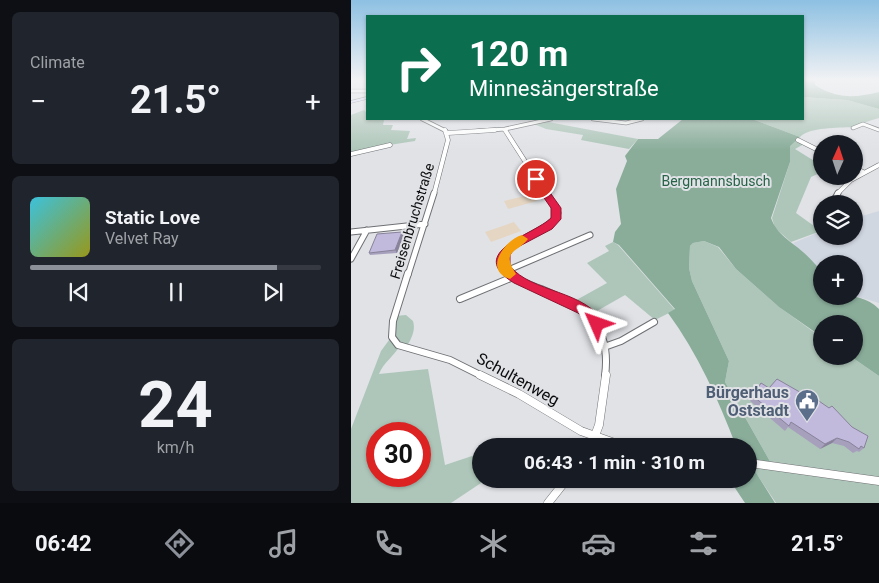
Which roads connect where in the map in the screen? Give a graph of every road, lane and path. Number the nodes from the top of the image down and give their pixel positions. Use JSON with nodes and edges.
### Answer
{"nodes":[{"id":1,"x":424,"y":120,"type":"edge"},
{"id":2,"x":546,"y":120,"type":"edge"},
{"id":3,"x":601,"y":120,"type":"edge"},
{"id":4,"x":638,"y":120,"type":"edge"},
{"id":5,"x":853,"y":128,"type":"dead end"},
{"id":6,"x":505,"y":129,"type":"junction"},
{"id":7,"x":879,"y":130,"type":"edge"},
{"id":8,"x":448,"y":133,"type":"junction"},
{"id":9,"x":798,"y":140,"type":"dead end"},
{"id":10,"x":390,"y":145,"type":"dead end"},
{"id":11,"x":813,"y":148,"type":"edge"},
{"id":12,"x":351,"y":154,"type":"edge"},
{"id":13,"x":879,"y":165,"type":"edge"},
{"id":14,"x":863,"y":172,"type":"edge"},
{"id":15,"x":846,"y":185,"type":"edge"},
{"id":16,"x":836,"y":195,"type":"edge"},
{"id":17,"x":425,"y":224,"type":"junction"},
{"id":18,"x":367,"y":230,"type":"junction"},
{"id":19,"x":351,"y":232,"type":"edge"},
{"id":20,"x":590,"y":235,"type":"dead end"},
{"id":21,"x":351,"y":260,"type":"edge"},
{"id":22,"x":506,"y":271,"type":"junction"},
{"id":23,"x":513,"y":276,"type":"junction"},
{"id":24,"x":460,"y":299,"type":"dead end"},
{"id":25,"x":654,"y":322,"type":"dead end"},
{"id":26,"x":396,"y":344,"type":"joint"},
{"id":27,"x":607,"y":346,"type":"junction"},
{"id":28,"x":596,"y":438,"type":"joint"},
{"id":29,"x":757,"y":464,"type":"edge"},
{"id":30,"x":879,"y":481,"type":"edge"},
{"id":31,"x":560,"y":488,"type":"edge"},
{"id":32,"x":548,"y":503,"type":"edge"}],
"edges":[{"from":1,"to":8,"type":"street"},
{"from":2,"to":6,"type":"street"},
{"from":3,"to":4,"type":"street"},
{"from":5,"to":7,"type":"street"},
{"from":6,"to":8,"type":"street"},
{"from":6,"to":22,"type":"street"},
{"from":8,"to":17,"type":"street","name":"Freisenbruchstraße"},
{"from":9,"to":11,"type":"street"},
{"from":10,"to":12,"type":"street"},
{"from":13,"to":14,"type":"street"},
{"from":15,"to":16,"type":"street"},
{"from":17,"to":18,"type":"street"},
{"from":17,"to":26,"type":"street","name":"Freisenbruchstraße"},
{"from":18,"to":19,"type":"street"},
{"from":18,"to":21,"type":"street"},
{"from":20,"to":22,"type":"street"},
{"from":22,"to":23,"type":"street"},
{"from":23,"to":24,"type":"street"},
{"from":23,"to":27,"type":"street"},
{"from":25,"to":27,"type":"street"},
{"from":26,"to":28,"type":"street","name":"Schultenweg"},
{"from":27,"to":28,"type":"street"},
{"from":29,"to":30,"type":"street"},
{"from":31,"to":32,"type":"street"}]}
